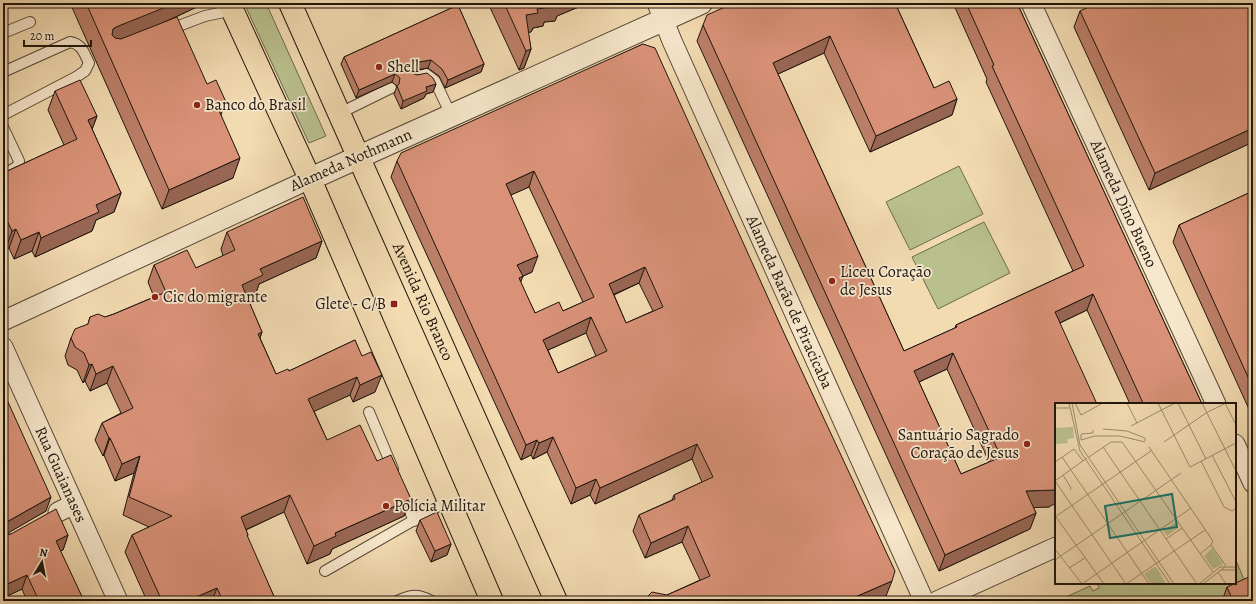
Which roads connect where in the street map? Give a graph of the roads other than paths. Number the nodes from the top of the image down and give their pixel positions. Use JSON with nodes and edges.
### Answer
{"nodes":[{"id":1,"x":290,"y":3,"type":"edge"},
{"id":2,"x":701,"y":3,"type":"edge"},
{"id":3,"x":1031,"y":3,"type":"edge"},
{"id":4,"x":231,"y":6,"type":"edge"},
{"id":5,"x":661,"y":11,"type":"edge"},
{"id":6,"x":30,"y":22,"type":"dead end"},
{"id":7,"x":3,"y":33,"type":"edge"},
{"id":8,"x":156,"y":34,"type":"edge"},
{"id":9,"x":3,"y":72,"type":"edge"},
{"id":10,"x":414,"y":76,"type":"edge"},
{"id":11,"x":391,"y":88,"type":"dead end"},
{"id":12,"x":340,"y":113,"type":"junction"},
{"id":13,"x":3,"y":115,"type":"edge"},
{"id":14,"x":451,"y":115,"type":"junction"},
{"id":15,"x":3,"y":127,"type":"edge"},
{"id":16,"x":359,"y":156,"type":"junction"},
{"id":17,"x":3,"y":175,"type":"edge"},
{"id":18,"x":310,"y":179,"type":"junction"},
{"id":19,"x":3,"y":321,"type":"edge"},
{"id":20,"x":3,"y":347,"type":"edge"},
{"id":21,"x":1216,"y":403,"type":"edge"},
{"id":22,"x":369,"y":412,"type":"dead end"},
{"id":23,"x":1236,"y":446,"type":"edge"},
{"id":24,"x":1244,"y":462,"type":"edge"},
{"id":25,"x":1253,"y":483,"type":"edge"},
{"id":26,"x":449,"y":500,"type":"junction"},
{"id":27,"x":414,"y":521,"type":"junction"},
{"id":28,"x":1055,"y":547,"type":"edge"},
{"id":29,"x":325,"y":571,"type":"dead end"},
{"id":30,"x":118,"y":601,"type":"edge"},
{"id":31,"x":397,"y":601,"type":"edge"},
{"id":32,"x":432,"y":601,"type":"edge"},
{"id":33,"x":492,"y":601,"type":"edge"},
{"id":34,"x":556,"y":601,"type":"edge"},
{"id":35,"x":924,"y":601,"type":"edge"},
{"id":36,"x":937,"y":601,"type":"edge"}],
"edges":[{"from":1,"to":12,"type":"main road","name":"Avenida Rio Branco"},
{"from":2,"to":5,"type":"street","name":"Alameda Nothmann"},
{"from":3,"to":21,"type":"street","name":"Alameda Dino Bueno"},
{"from":4,"to":8,"type":"lane"},
{"from":4,"to":18,"type":"main road"},
{"from":5,"to":14,"type":"street","name":"Alameda Nothmann"},
{"from":5,"to":35,"type":"street","name":"Alameda Barão de Piracicaba"},
{"from":6,"to":7,"type":"lane"},
{"from":9,"to":13,"type":"lane"},
{"from":10,"to":14,"type":"lane"},
{"from":11,"to":12,"type":"lane"},
{"from":12,"to":16,"type":"main road","name":"Avenida Rio Branco"},
{"from":14,"to":16,"type":"street","name":"Alameda Nothmann"},
{"from":15,"to":17,"type":"lane"},
{"from":16,"to":18,"type":"street","name":"Alameda Nothmann"},
{"from":16,"to":34,"type":"main road","name":"Avenida Rio Branco"},
{"from":18,"to":19,"type":"street","name":"Alameda Nothmann"},
{"from":18,"to":26,"type":"main road"},
{"from":20,"to":30,"type":"street","name":"Rua Guaianases"},
{"from":22,"to":27,"type":"lane"},
{"from":23,"to":24,"type":"street"},
{"from":24,"to":25,"type":"street"},
{"from":26,"to":27,"type":"lane"},
{"from":26,"to":33,"type":"main road"},
{"from":27,"to":29,"type":"lane"},
{"from":28,"to":36,"type":"street"},
{"from":31,"to":32,"type":"lane"}]}
